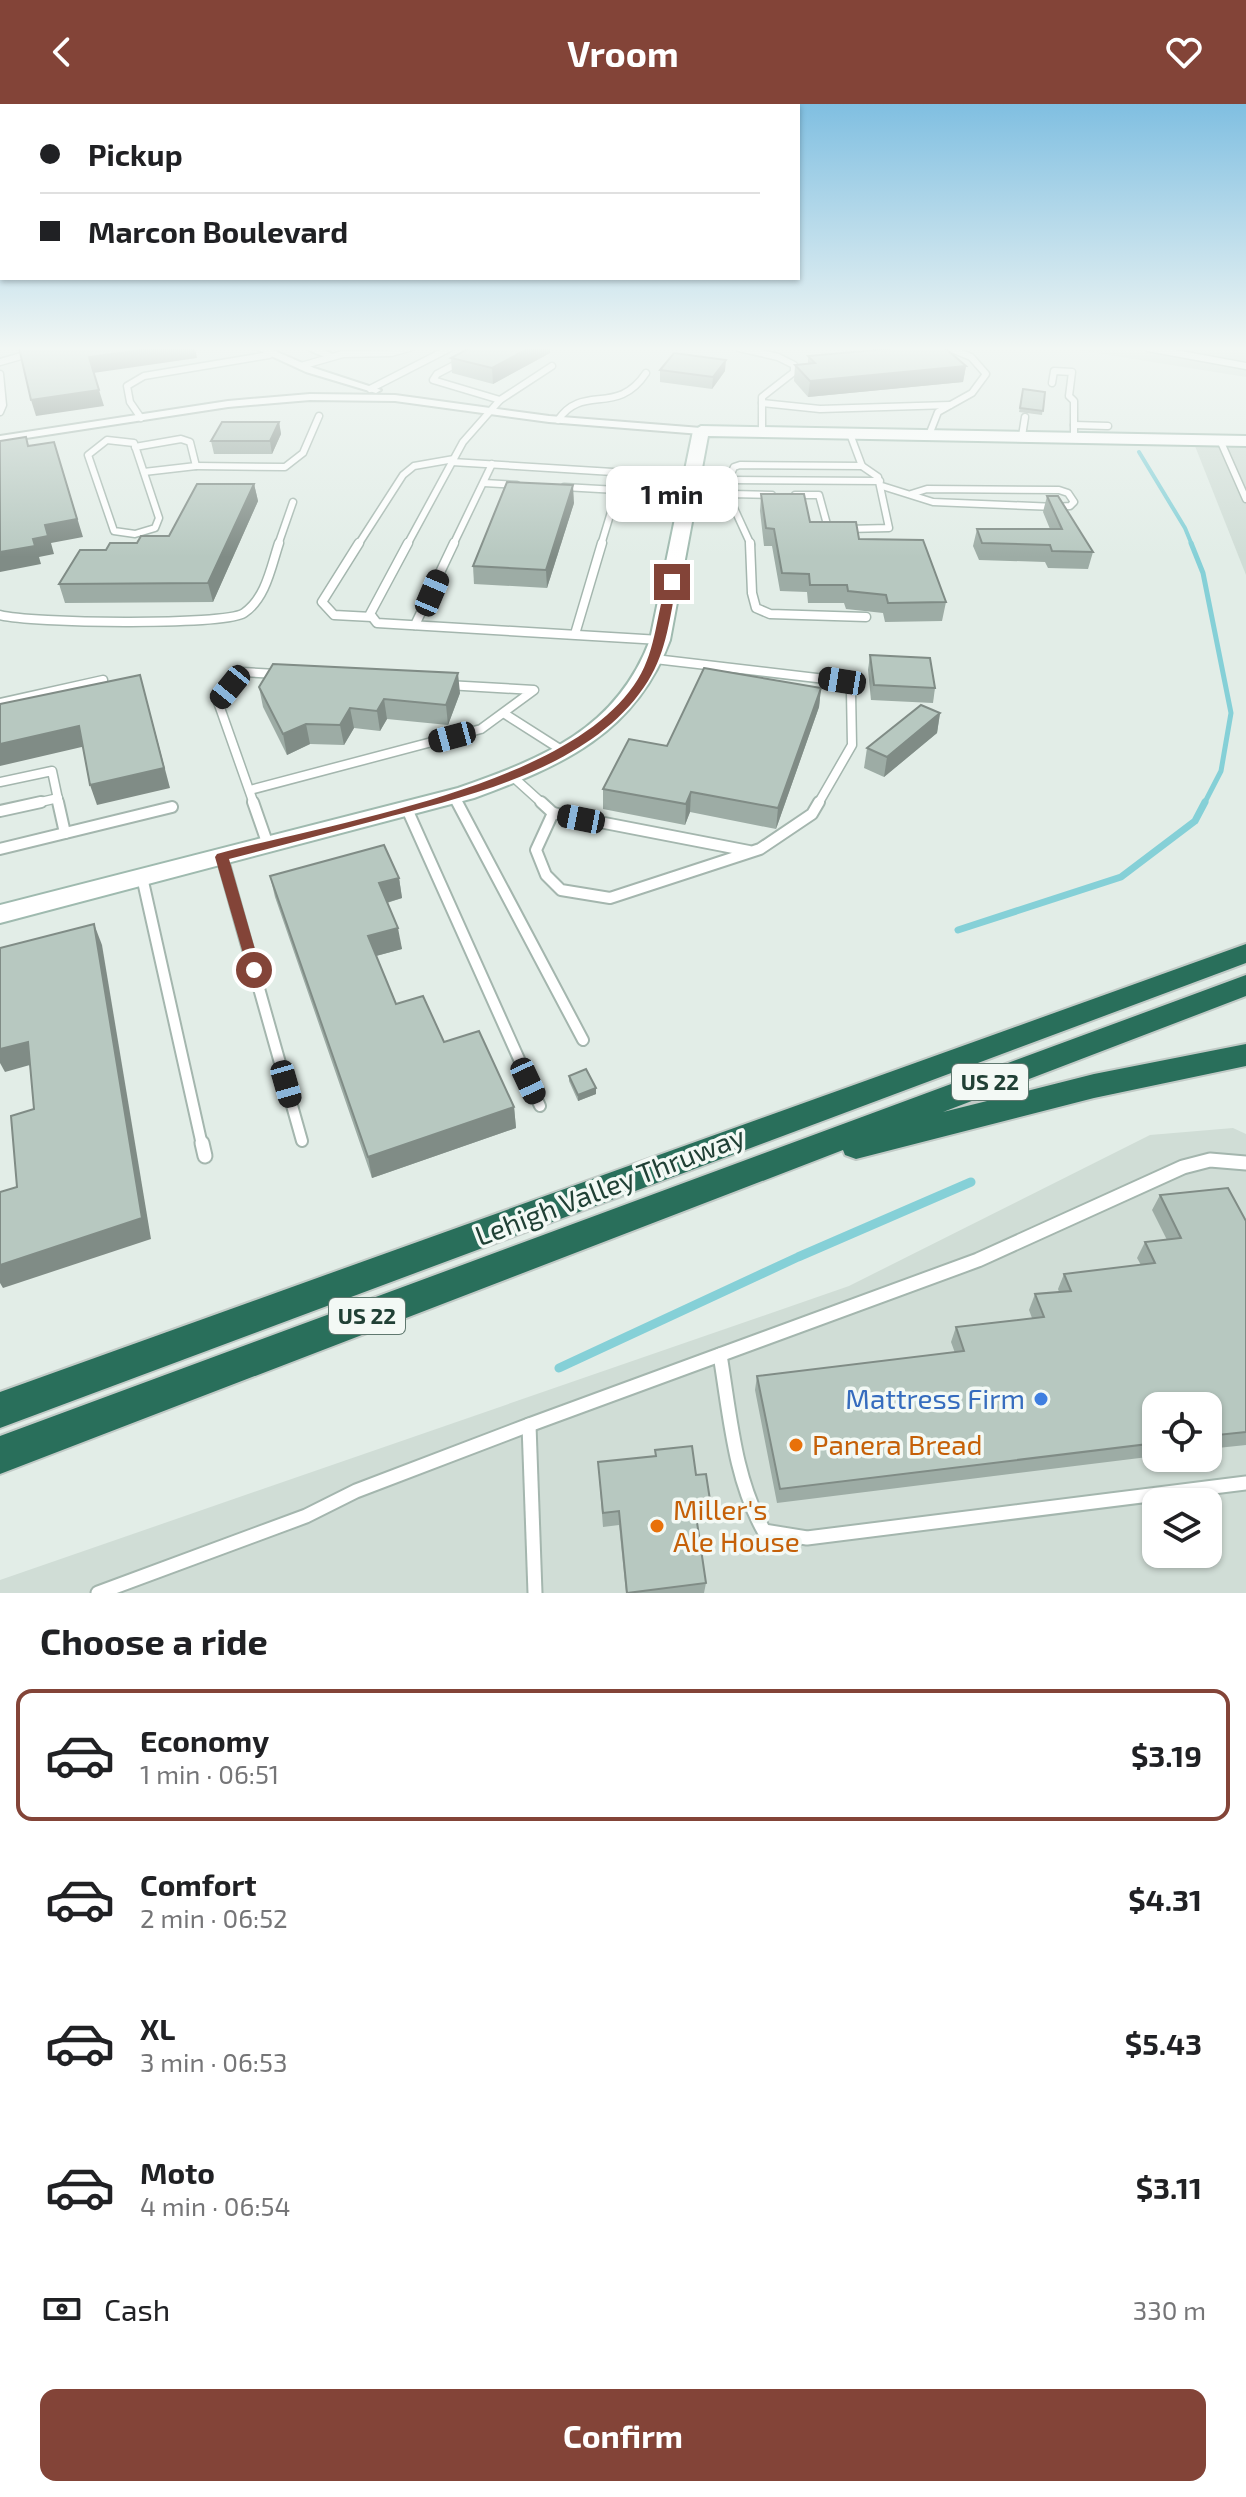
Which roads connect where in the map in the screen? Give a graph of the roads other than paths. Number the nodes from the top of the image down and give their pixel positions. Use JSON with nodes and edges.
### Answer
{"nodes":[{"id":1,"x":145,"y":417,"type":"edge"},
{"id":2,"x":318,"y":417,"type":"edge"},
{"id":3,"x":484,"y":417,"type":"edge"},
{"id":4,"x":539,"y":417,"type":"edge"},
{"id":5,"x":762,"y":417,"type":"edge"},
{"id":6,"x":936,"y":417,"type":"edge"},
{"id":7,"x":1025,"y":417,"type":"edge"},
{"id":8,"x":1074,"y":417,"type":"edge"},
{"id":9,"x":141,"y":418,"type":"joint"},
{"id":10,"x":558,"y":420,"type":"joint"},
{"id":11,"x":103,"y":423,"type":"junction"},
{"id":12,"x":1108,"y":426,"type":"dead end"},
{"id":13,"x":701,"y":431,"type":"junction"},
{"id":14,"x":1074,"y":431,"type":"junction"},
{"id":15,"x":762,"y":433,"type":"junction"},
{"id":16,"x":850,"y":434,"type":"junction"},
{"id":17,"x":929,"y":435,"type":"junction"},
{"id":18,"x":1022,"y":436,"type":"junction"},
{"id":19,"x":0,"y":439,"type":"edge"},
{"id":20,"x":107,"y":440,"type":"junction"},
{"id":21,"x":1220,"y":440,"type":"junction"},
{"id":22,"x":1246,"y":441,"type":"edge"},
{"id":23,"x":135,"y":447,"type":"junction"},
{"id":24,"x":453,"y":461,"type":"junction"},
{"id":25,"x":492,"y":464,"type":"junction"},
{"id":26,"x":814,"y":465,"type":"junction"},
{"id":27,"x":196,"y":466,"type":"junction"},
{"id":28,"x":862,"y":466,"type":"junction"},
{"id":29,"x":144,"y":472,"type":"junction"},
{"id":30,"x":730,"y":480,"type":"junction"},
{"id":31,"x":817,"y":481,"type":"junction"},
{"id":32,"x":484,"y":483,"type":"junction"},
{"id":33,"x":881,"y":484,"type":"junction"},
{"id":34,"x":529,"y":485,"type":"edge"},
{"id":35,"x":558,"y":487,"type":"edge"},
{"id":36,"x":618,"y":490,"type":"junction"},
{"id":37,"x":688,"y":494,"type":"junction"},
{"id":38,"x":731,"y":494,"type":"junction"},
{"id":39,"x":911,"y":494,"type":"junction"},
{"id":40,"x":775,"y":495,"type":"edge"},
{"id":41,"x":790,"y":495,"type":"edge"},
{"id":42,"x":819,"y":495,"type":"junction"},
{"id":43,"x":1246,"y":499,"type":"edge"},
{"id":44,"x":293,"y":502,"type":"dead end"},
{"id":45,"x":0,"y":615,"type":"edge"},
{"id":46,"x":372,"y":617,"type":"junction"},
{"id":47,"x":866,"y":617,"type":"dead end"},
{"id":48,"x":415,"y":625,"type":"junction"},
{"id":49,"x":575,"y":634,"type":"junction"},
{"id":50,"x":658,"y":649,"type":"junction"},
{"id":51,"x":288,"y":675,"type":"edge"},
{"id":52,"x":103,"y":680,"type":"edge"},
{"id":53,"x":442,"y":685,"type":"edge"},
{"id":54,"x":0,"y":703,"type":"edge"},
{"id":55,"x":505,"y":714,"type":"junction"},
{"id":56,"x":563,"y":751,"type":"junction"},
{"id":57,"x":512,"y":776,"type":"junction"},
{"id":58,"x":0,"y":782,"type":"edge"},
{"id":59,"x":250,"y":790,"type":"junction"},
{"id":60,"x":454,"y":796,"type":"junction"},
{"id":61,"x":58,"y":798,"type":"junction"},
{"id":62,"x":172,"y":807,"type":"dead end"},
{"id":63,"x":407,"y":809,"type":"junction"},
{"id":64,"x":0,"y":811,"type":"edge"},
{"id":65,"x":553,"y":813,"type":"junction"},
{"id":66,"x":65,"y":833,"type":"junction"},
{"id":67,"x":268,"y":845,"type":"junction"},
{"id":68,"x":0,"y":849,"type":"edge"},
{"id":69,"x":753,"y":852,"type":"junction"},
{"id":70,"x":222,"y":857,"type":"junction"},
{"id":71,"x":142,"y":877,"type":"junction"},
{"id":72,"x":0,"y":914,"type":"edge"},
{"id":73,"x":1246,"y":953,"type":"edge"},
{"id":74,"x":1246,"y":985,"type":"edge"},
{"id":75,"x":583,"y":1040,"type":"dead end"},
{"id":76,"x":1246,"y":1055,"type":"edge"},
{"id":77,"x":540,"y":1106,"type":"dead end"},
{"id":78,"x":302,"y":1141,"type":"dead end"},
{"id":79,"x":205,"y":1156,"type":"dead end"},
{"id":80,"x":1246,"y":1163,"type":"edge"},
{"id":81,"x":734,"y":1178,"type":"junction"},
{"id":82,"x":720,"y":1355,"type":"junction"},
{"id":83,"x":0,"y":1410,"type":"edge"},
{"id":84,"x":529,"y":1425,"type":"junction"},
{"id":85,"x":0,"y":1455,"type":"edge"},
{"id":86,"x":1246,"y":1483,"type":"edge"},
{"id":87,"x":98,"y":1593,"type":"edge"},
{"id":88,"x":535,"y":1593,"type":"edge"}],
"edges":[{"from":1,"to":9,"type":"street"},
{"from":2,"to":27,"type":"lane"},
{"from":3,"to":24,"type":"lane"},
{"from":4,"to":10,"type":"street"},
{"from":5,"to":15,"type":"lane"},
{"from":6,"to":17,"type":"lane"},
{"from":7,"to":18,"type":"lane"},
{"from":8,"to":14,"type":"lane"},
{"from":9,"to":11,"type":"street"},
{"from":10,"to":13,"type":"street"},
{"from":11,"to":19,"type":"street"},
{"from":11,"to":20,"type":"lane"},
{"from":12,"to":14,"type":"lane"},
{"from":13,"to":15,"type":"street"},
{"from":13,"to":37,"type":"street"},
{"from":14,"to":18,"type":"street"},
{"from":14,"to":21,"type":"street"},
{"from":15,"to":16,"type":"street"},
{"from":16,"to":17,"type":"street"},
{"from":16,"to":28,"type":"lane"},
{"from":17,"to":18,"type":"street"},
{"from":20,"to":23,"type":"lane"},
{"from":20,"to":29,"type":"lane"},
{"from":21,"to":22,"type":"street"},
{"from":21,"to":43,"type":"lane"},
{"from":23,"to":27,"type":"lane"},
{"from":23,"to":29,"type":"lane"},
{"from":24,"to":25,"type":"lane"},
{"from":24,"to":46,"type":"lane"},
{"from":24,"to":46,"type":"lane"},
{"from":25,"to":32,"type":"lane"},
{"from":25,"to":36,"type":"lane"},
{"from":26,"to":28,"type":"lane"},
{"from":26,"to":30,"type":"lane"},
{"from":26,"to":31,"type":"lane"},
{"from":27,"to":29,"type":"lane"},
{"from":28,"to":33,"type":"lane"},
{"from":30,"to":31,"type":"lane"},
{"from":30,"to":38,"type":"lane"},
{"from":31,"to":33,"type":"lane"},
{"from":31,"to":42,"type":"lane"},
{"from":32,"to":34,"type":"lane"},
{"from":32,"to":48,"type":"lane"},
{"from":33,"to":39,"type":"lane"},
{"from":33,"to":42,"type":"lane"},
{"from":35,"to":36,"type":"lane"},
{"from":36,"to":37,"type":"lane"},
{"from":36,"to":49,"type":"lane"},
{"from":37,"to":50,"type":"street"},
{"from":38,"to":40,"type":"lane"},
{"from":38,"to":47,"type":"lane"},
{"from":39,"to":39,"type":"lane"},
{"from":41,"to":42,"type":"lane"},
{"from":44,"to":45,"type":"lane"},
{"from":46,"to":48,"type":"lane"},
{"from":48,"to":49,"type":"lane"},
{"from":49,"to":50,"type":"lane"},
{"from":50,"to":56,"type":"street"},
{"from":50,"to":69,"type":"lane"},
{"from":51,"to":59,"type":"lane"},
{"from":52,"to":54,"type":"lane"},
{"from":53,"to":55,"type":"lane"},
{"from":55,"to":56,"type":"lane"},
{"from":55,"to":59,"type":"lane"},
{"from":56,"to":57,"type":"street"},
{"from":57,"to":60,"type":"street"},
{"from":57,"to":65,"type":"lane"},
{"from":58,"to":61,"type":"lane"},
{"from":59,"to":67,"type":"lane"},
{"from":60,"to":63,"type":"street"},
{"from":60,"to":75,"type":"lane"},
{"from":61,"to":64,"type":"lane"},
{"from":61,"to":66,"type":"lane"},
{"from":62,"to":66,"type":"lane"},
{"from":63,"to":67,"type":"street"},
{"from":63,"to":77,"type":"lane"},
{"from":65,"to":69,"type":"lane"},
{"from":65,"to":69,"type":"lane"},
{"from":66,"to":68,"type":"lane"},
{"from":67,"to":70,"type":"street"},
{"from":70,"to":71,"type":"street"},
{"from":70,"to":78,"type":"lane"},
{"from":71,"to":72,"type":"street"},
{"from":71,"to":79,"type":"lane"},
{"from":73,"to":83,"type":"highway","name":"Lehigh Valley Thruway","number":"US 22"},
{"from":74,"to":81,"type":"highway","name":"Lehigh Valley Thruway","number":"US 22"},
{"from":76,"to":81,"type":"highway"},
{"from":80,"to":82,"type":"lane"},
{"from":81,"to":85,"type":"highway","name":"Lehigh Valley Thruway","number":"US 22"},
{"from":82,"to":84,"type":"lane"},
{"from":82,"to":86,"type":"lane"},
{"from":84,"to":87,"type":"lane"},
{"from":84,"to":88,"type":"lane"}]}
